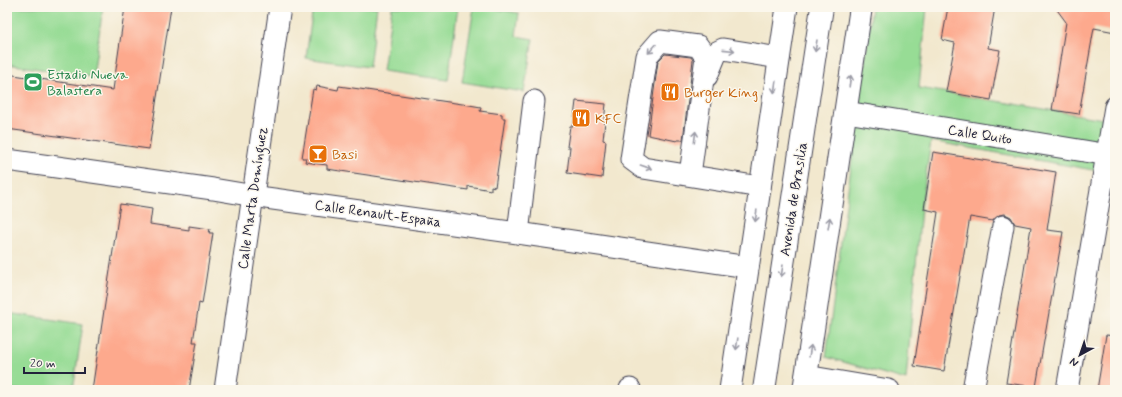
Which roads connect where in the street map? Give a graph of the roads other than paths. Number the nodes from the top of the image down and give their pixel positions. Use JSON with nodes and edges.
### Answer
{"nodes":[{"id":1,"x":280,"y":7,"type":"edge"},
{"id":2,"x":787,"y":7,"type":"edge"},
{"id":3,"x":822,"y":7,"type":"edge"},
{"id":4,"x":861,"y":7,"type":"edge"},
{"id":5,"x":779,"y":58,"type":"junction"},
{"id":6,"x":701,"y":89,"type":"junction"},
{"id":7,"x":534,"y":101,"type":"dead end"},
{"id":8,"x":1115,"y":108,"type":"edge"},
{"id":9,"x":846,"y":112,"type":"junction"},
{"id":10,"x":1111,"y":155,"type":"edge"},
{"id":11,"x":7,"y":160,"type":"edge"},
{"id":12,"x":690,"y":175,"type":"junction"},
{"id":13,"x":760,"y":187,"type":"junction"},
{"id":14,"x":252,"y":196,"type":"junction"},
{"id":15,"x":1003,"y":226,"type":"dead end"},
{"id":16,"x":518,"y":233,"type":"junction"},
{"id":17,"x":748,"y":268,"type":"junction"},
{"id":18,"x":805,"y":383,"type":"edge"},
{"id":19,"x":225,"y":390,"type":"edge"},
{"id":20,"x":730,"y":390,"type":"edge"},
{"id":21,"x":764,"y":390,"type":"edge"},
{"id":22,"x":889,"y":390,"type":"edge"},
{"id":23,"x":973,"y":390,"type":"edge"},
{"id":24,"x":1067,"y":390,"type":"edge"}],
"edges":[{"from":1,"to":14,"type":"street","name":"Calle Marta Domínguez"},
{"from":2,"to":5,"type":"street"},
{"from":3,"to":21,"type":"main road","name":"Avenida de Brasilia","one_way":true},
{"from":9,"to":4,"type":"main road","one_way":true},
{"from":6,"to":5,"type":"street","one_way":true},
{"from":5,"to":13,"type":"street","one_way":true},
{"from":12,"to":6,"type":"street","one_way":true},
{"from":6,"to":12,"type":"street","one_way":true},
{"from":7,"to":16,"type":"street"},
{"from":8,"to":10,"type":"street"},
{"from":9,"to":10,"type":"street","name":"Calle Quito"},
{"from":18,"to":9,"type":"main road","one_way":true},
{"from":10,"to":24,"type":"street"},
{"from":11,"to":14,"type":"street","name":"Calle Renault-España"},
{"from":12,"to":13,"type":"street"},
{"from":13,"to":17,"type":"street","one_way":true},
{"from":14,"to":16,"type":"street","name":"Calle Renault-España"},
{"from":14,"to":19,"type":"street","name":"Calle Marta Domínguez"},
{"from":15,"to":23,"type":"street"},
{"from":16,"to":17,"type":"street","name":"Calle Renault-España"},
{"from":17,"to":20,"type":"street","one_way":true},
{"from":18,"to":22,"type":"street"}]}
